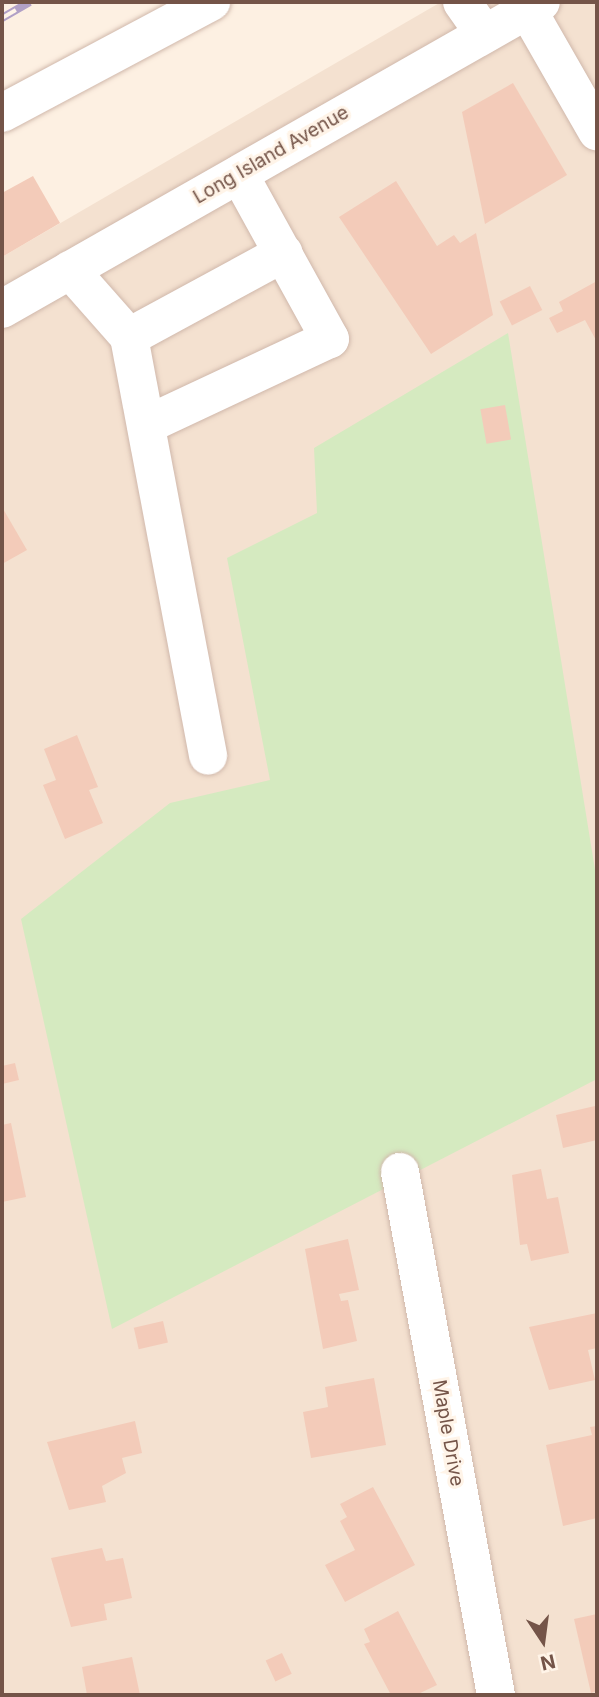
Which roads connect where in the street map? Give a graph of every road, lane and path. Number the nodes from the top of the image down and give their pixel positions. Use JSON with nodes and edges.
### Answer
{"nodes":[{"id":1,"x":211,"y":2,"type":"edge"},
{"id":2,"x":462,"y":2,"type":"edge"},
{"id":3,"x":534,"y":6,"type":"edge"},
{"id":4,"x":484,"y":34,"type":"junction"},
{"id":5,"x":2,"y":113,"type":"edge"},
{"id":6,"x":597,"y":131,"type":"edge"},
{"id":7,"x":239,"y":174,"type":"junction"},
{"id":8,"x":284,"y":253,"type":"junction"},
{"id":9,"x":70,"y":270,"type":"junction"},
{"id":10,"x":2,"y":309,"type":"edge"},
{"id":11,"x":129,"y":337,"type":"junction"},
{"id":12,"x":146,"y":425,"type":"junction"},
{"id":13,"x":208,"y":756,"type":"dead end"},
{"id":14,"x":400,"y":1172,"type":"dead end"},
{"id":15,"x":496,"y":1695,"type":"edge"}],
"edges":[{"from":1,"to":5,"type":"street"},
{"from":2,"to":4,"type":"street"},
{"from":3,"to":4,"type":"street","name":"Long Island Avenue"},
{"from":3,"to":6,"type":"street"},
{"from":4,"to":7,"type":"street","name":"Long Island Avenue"},
{"from":7,"to":8,"type":"street"},
{"from":7,"to":9,"type":"street","name":"Long Island Avenue"},
{"from":8,"to":11,"type":"street"},
{"from":8,"to":12,"type":"street"},
{"from":9,"to":10,"type":"street","name":"Long Island Avenue"},
{"from":9,"to":11,"type":"street"},
{"from":11,"to":12,"type":"street"},
{"from":12,"to":13,"type":"street"},
{"from":14,"to":15,"type":"street","name":"Maple Drive"}]}
